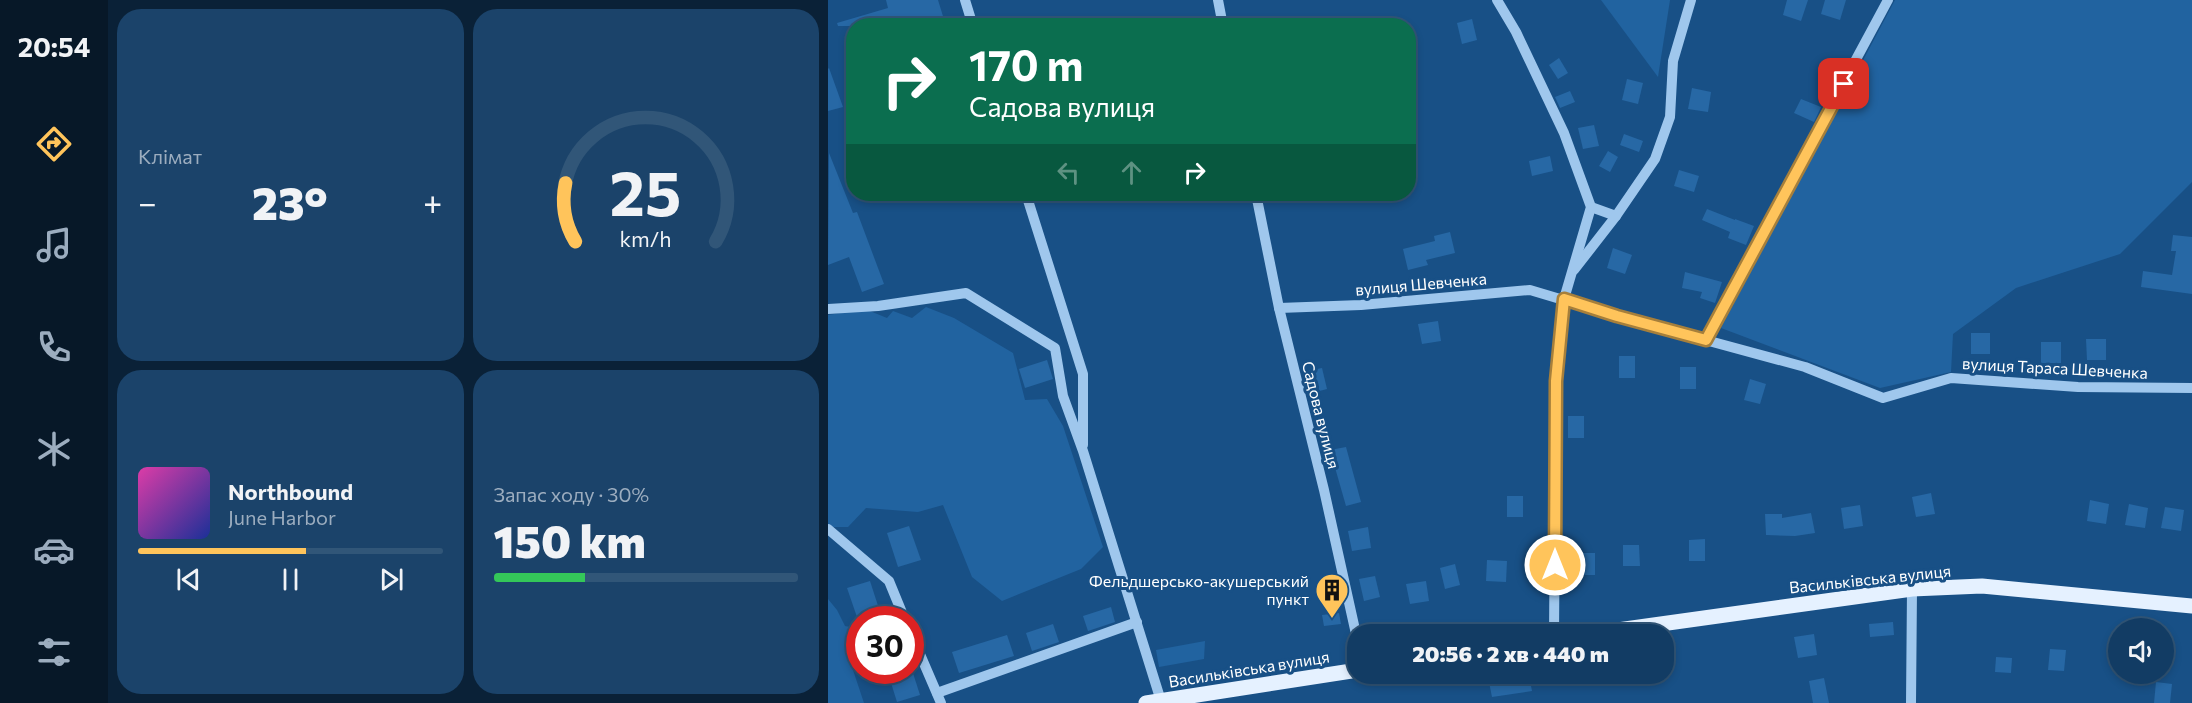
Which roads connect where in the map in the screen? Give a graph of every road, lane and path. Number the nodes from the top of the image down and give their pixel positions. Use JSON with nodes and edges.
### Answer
{"nodes":[{"id":1,"x":965,"y":0,"type":"edge"},
{"id":2,"x":1218,"y":0,"type":"edge"},
{"id":3,"x":1497,"y":0,"type":"edge"},
{"id":4,"x":1691,"y":0,"type":"edge"},
{"id":5,"x":1888,"y":0,"type":"edge"},
{"id":6,"x":971,"y":18,"type":"edge"},
{"id":7,"x":1221,"y":18,"type":"edge"},
{"id":8,"x":1028,"y":201,"type":"edge"},
{"id":9,"x":1257,"y":201,"type":"edge"},
{"id":10,"x":1591,"y":207,"type":"junction"},
{"id":11,"x":1616,"y":216,"type":"junction"},
{"id":12,"x":1572,"y":273,"type":"junction"},
{"id":13,"x":1564,"y":299,"type":"junction"},
{"id":14,"x":1279,"y":308,"type":"junction"},
{"id":15,"x":828,"y":309,"type":"edge"},
{"id":16,"x":1706,"y":340,"type":"junction"},
{"id":17,"x":2192,"y":388,"type":"edge"},
{"id":18,"x":1083,"y":451,"type":"junction"},
{"id":19,"x":828,"y":529,"type":"edge"},
{"id":20,"x":1912,"y":589,"type":"junction"},
{"id":21,"x":899,"y":606,"type":"edge"},
{"id":22,"x":2192,"y":606,"type":"edge"},
{"id":23,"x":1137,"y":622,"type":"junction"},
{"id":24,"x":1354,"y":624,"type":"edge"},
{"id":25,"x":1554,"y":624,"type":"edge"},
{"id":26,"x":1661,"y":624,"type":"edge"},
{"id":27,"x":924,"y":663,"type":"edge"},
{"id":28,"x":1347,"y":672,"type":"edge"},
{"id":29,"x":939,"y":698,"type":"edge"},
{"id":30,"x":1153,"y":702,"type":"edge"},
{"id":31,"x":1911,"y":703,"type":"edge"}],
"edges":[{"from":1,"to":6,"type":"street"},
{"from":2,"to":7,"type":"street"},
{"from":3,"to":10,"type":"street"},
{"from":4,"to":11,"type":"street"},
{"from":5,"to":16,"type":"street"},
{"from":8,"to":18,"type":"street"},
{"from":9,"to":14,"type":"street","name":"Садова вулиця"},
{"from":10,"to":11,"type":"street"},
{"from":10,"to":12,"type":"street"},
{"from":11,"to":12,"type":"street"},
{"from":12,"to":13,"type":"street"},
{"from":13,"to":14,"type":"street","name":"вулиця Шевченка"},
{"from":13,"to":16,"type":"street"},
{"from":13,"to":25,"type":"street"},
{"from":14,"to":24,"type":"street","name":"Садова вулиця"},
{"from":15,"to":18,"type":"street"},
{"from":16,"to":17,"type":"street","name":"вулиця Тараса Шевченка"},
{"from":18,"to":23,"type":"street"},
{"from":19,"to":21,"type":"street"},
{"from":20,"to":22,"type":"main road","name":"Васильківська вулиця"},
{"from":20,"to":26,"type":"main road","name":"Васильківська вулиця"},
{"from":20,"to":31,"type":"street"},
{"from":23,"to":29,"type":"street"},
{"from":23,"to":30,"type":"street"},
{"from":27,"to":29,"type":"street"},
{"from":28,"to":30,"type":"main road","name":"Васильківська вулиця"}]}
